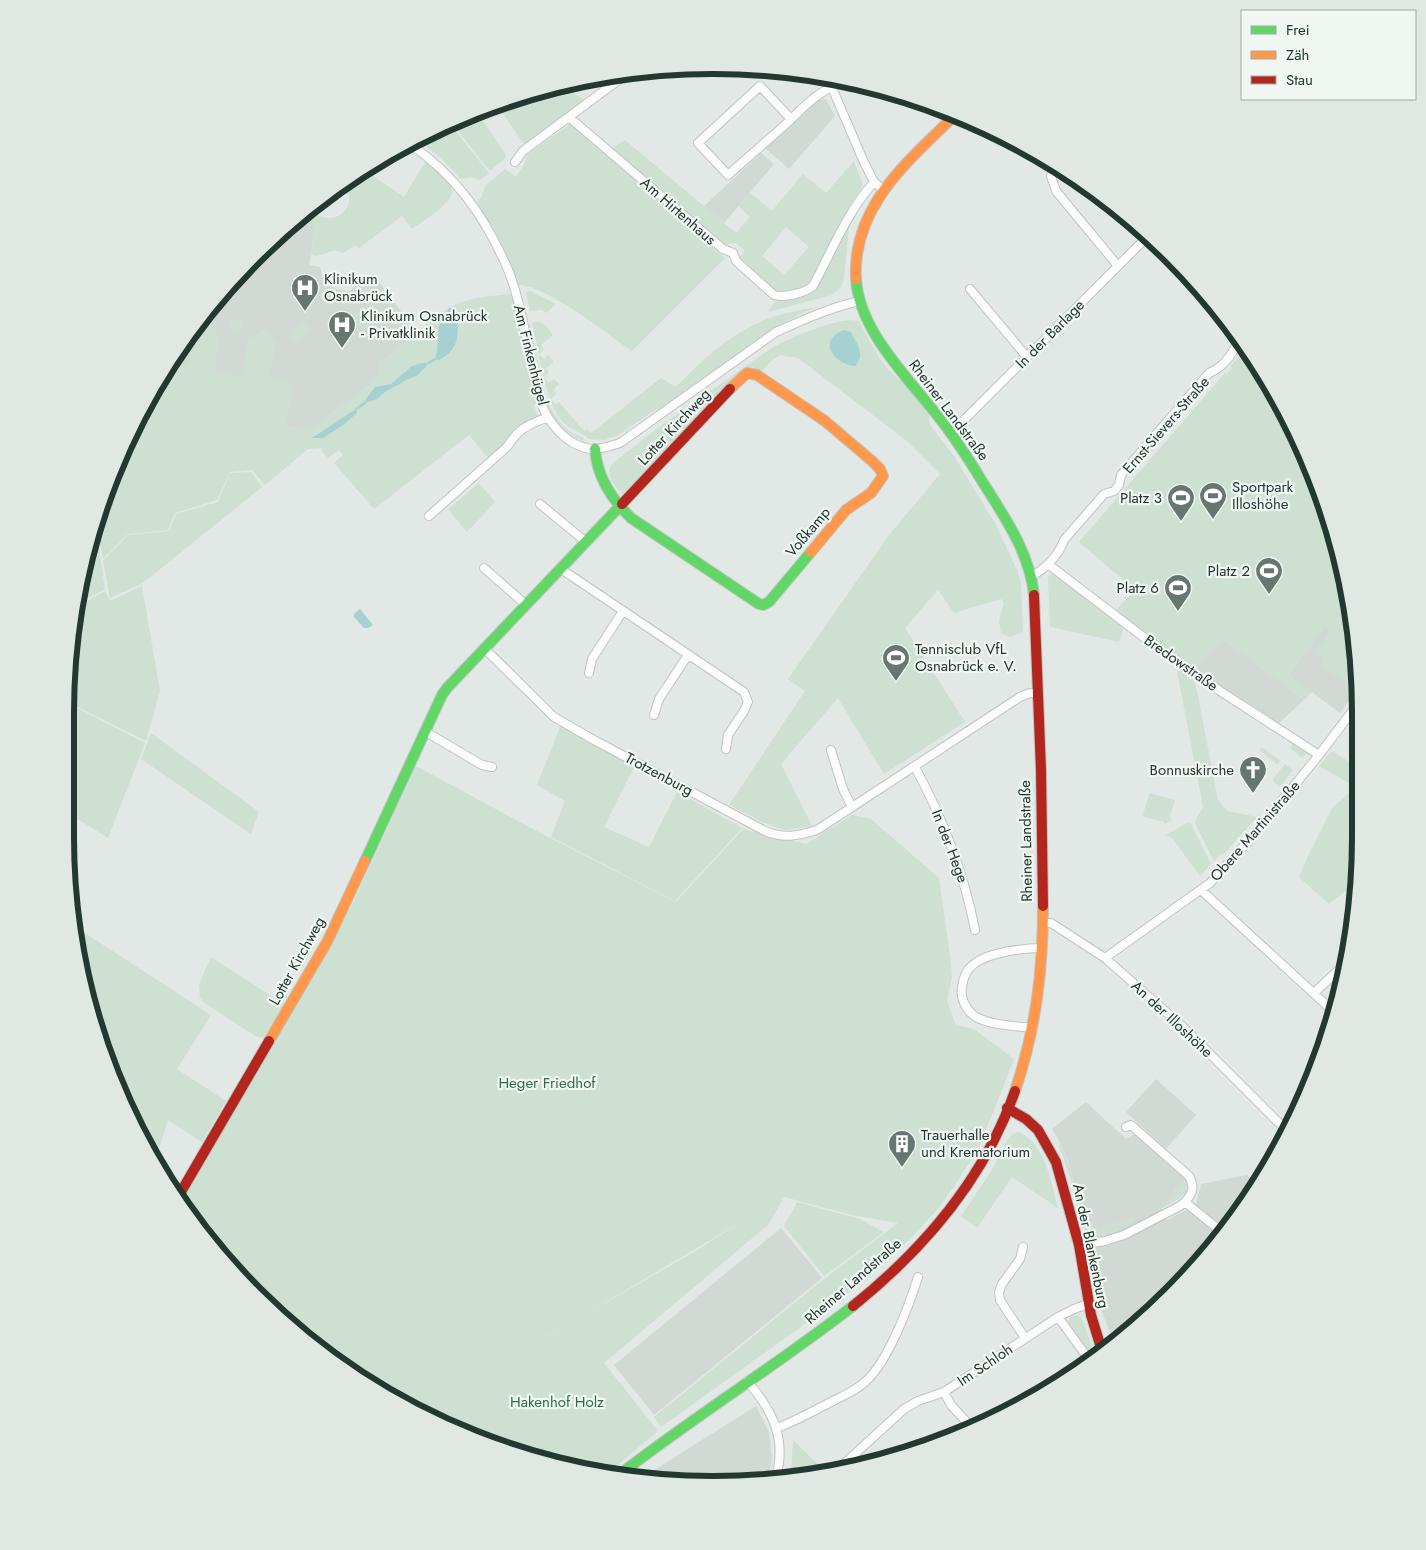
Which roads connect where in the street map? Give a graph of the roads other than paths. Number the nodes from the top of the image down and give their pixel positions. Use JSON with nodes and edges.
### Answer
{"nodes":[{"id":1,"x":616,"y":81,"type":"edge"},
{"id":2,"x":832,"y":87,"type":"joint"},
{"id":3,"x":569,"y":117,"type":"junction"},
{"id":4,"x":791,"y":119,"type":"junction"},
{"id":5,"x":951,"y":119,"type":"edge"},
{"id":6,"x":415,"y":148,"type":"edge"},
{"id":7,"x":515,"y":162,"type":"dead end"},
{"id":8,"x":1051,"y":176,"type":"dead end"},
{"id":9,"x":874,"y":182,"type":"junction"},
{"id":10,"x":884,"y":190,"type":"junction"},
{"id":11,"x":1143,"y":241,"type":"edge"},
{"id":12,"x":1118,"y":266,"type":"junction"},
{"id":13,"x":970,"y":289,"type":"dead end"},
{"id":14,"x":860,"y":301,"type":"junction"},
{"id":15,"x":1235,"y":344,"type":"edge"},
{"id":16,"x":1026,"y":357,"type":"junction"},
{"id":17,"x":753,"y":373,"type":"joint"},
{"id":18,"x":548,"y":417,"type":"junction"},
{"id":19,"x":951,"y":433,"type":"junction"},
{"id":20,"x":595,"y":449,"type":"junction"},
{"id":21,"x":540,"y":504,"type":"dead end"},
{"id":22,"x":619,"y":507,"type":"junction"},
{"id":23,"x":429,"y":516,"type":"dead end"},
{"id":24,"x":586,"y":542,"type":"junction"},
{"id":25,"x":1048,"y":564,"type":"junction"},
{"id":26,"x":484,"y":568,"type":"dead end"},
{"id":27,"x":561,"y":569,"type":"junction"},
{"id":28,"x":1032,"y":576,"type":"junction"},
{"id":29,"x":526,"y":605,"type":"junction"},
{"id":30,"x":623,"y":611,"type":"junction"},
{"id":31,"x":485,"y":649,"type":"junction"},
{"id":32,"x":688,"y":655,"type":"junction"},
{"id":33,"x":589,"y":673,"type":"dead end"},
{"id":34,"x":1039,"y":693,"type":"junction"},
{"id":35,"x":1352,"y":712,"type":"edge"},
{"id":36,"x":654,"y":714,"type":"dead end"},
{"id":37,"x":426,"y":732,"type":"junction"},
{"id":38,"x":726,"y":749,"type":"dead end"},
{"id":39,"x":831,"y":750,"type":"dead end"},
{"id":40,"x":1319,"y":755,"type":"junction"},
{"id":41,"x":492,"y":767,"type":"dead end"},
{"id":42,"x":915,"y":767,"type":"junction"},
{"id":43,"x":852,"y":807,"type":"junction"},
{"id":44,"x":1200,"y":890,"type":"junction"},
{"id":45,"x":1042,"y":923,"type":"junction"},
{"id":46,"x":975,"y":930,"type":"dead end"},
{"id":47,"x":1042,"y":948,"type":"junction"},
{"id":48,"x":1105,"y":958,"type":"junction"},
{"id":49,"x":1338,"y":972,"type":"edge"},
{"id":50,"x":1314,"y":993,"type":"junction"},
{"id":51,"x":1329,"y":1007,"type":"edge"},
{"id":52,"x":1033,"y":1028,"type":"junction"},
{"id":53,"x":1007,"y":1108,"type":"junction"},
{"id":54,"x":1284,"y":1124,"type":"edge"},
{"id":55,"x":1126,"y":1127,"type":"dead end"},
{"id":56,"x":181,"y":1192,"type":"edge"},
{"id":57,"x":1186,"y":1202,"type":"junction"},
{"id":58,"x":1218,"y":1229,"type":"edge"},
{"id":59,"x":1079,"y":1245,"type":"junction"},
{"id":60,"x":1023,"y":1247,"type":"dead end"},
{"id":61,"x":918,"y":1277,"type":"dead end"},
{"id":62,"x":1088,"y":1304,"type":"junction"},
{"id":63,"x":1058,"y":1317,"type":"junction"},
{"id":64,"x":1025,"y":1338,"type":"junction"},
{"id":65,"x":1100,"y":1346,"type":"edge"},
{"id":66,"x":1087,"y":1355,"type":"edge"},
{"id":67,"x":747,"y":1381,"type":"junction"},
{"id":68,"x":944,"y":1392,"type":"junction"},
{"id":69,"x":968,"y":1423,"type":"edge"},
{"id":70,"x":777,"y":1428,"type":"junction"},
{"id":71,"x":846,"y":1462,"type":"edge"},
{"id":72,"x":626,"y":1470,"type":"edge"},
{"id":73,"x":777,"y":1473,"type":"edge"}],
"edges":[{"from":1,"to":3,"type":"street"},
{"from":2,"to":4,"type":"street"},
{"from":2,"to":9,"type":"street"},
{"from":3,"to":7,"type":"street"},
{"from":3,"to":9,"type":"street","name":"Am Hirtenhaus"},
{"from":4,"to":4,"type":"street"},
{"from":5,"to":10,"type":"street","name":"Rheiner Landstraße"},
{"from":6,"to":18,"type":"street","name":"Am Finkenhügel"},
{"from":8,"to":12,"type":"street"},
{"from":9,"to":10,"type":"street"},
{"from":10,"to":14,"type":"street","name":"Rheiner Landstraße"},
{"from":11,"to":12,"type":"street","name":"In der Barlage"},
{"from":12,"to":16,"type":"street","name":"In der Barlage"},
{"from":13,"to":16,"type":"street"},
{"from":14,"to":19,"type":"street","name":"Rheiner Landstraße"},
{"from":14,"to":20,"type":"street"},
{"from":15,"to":25,"type":"street","name":"Ernst-Sievers-Straße"},
{"from":16,"to":19,"type":"street","name":"In der Barlage"},
{"from":17,"to":22,"type":"street","name":"Lotter Kirchweg"},
{"from":17,"to":22,"type":"street","name":"Voßkamp"},
{"from":18,"to":20,"type":"street","name":"Am Finkenhügel"},
{"from":18,"to":23,"type":"street"},
{"from":19,"to":28,"type":"street","name":"Rheiner Landstraße"},
{"from":20,"to":22,"type":"street"},
{"from":21,"to":24,"type":"street"},
{"from":22,"to":24,"type":"street","name":"Lotter Kirchweg"},
{"from":24,"to":27,"type":"street","name":"Lotter Kirchweg"},
{"from":25,"to":28,"type":"street","name":"Ernst-Sievers-Straße"},
{"from":25,"to":40,"type":"street","name":"Bredowstraße"},
{"from":26,"to":29,"type":"street"},
{"from":27,"to":29,"type":"street","name":"Lotter Kirchweg"},
{"from":27,"to":30,"type":"street"},
{"from":28,"to":34,"type":"street","name":"Rheiner Landstraße"},
{"from":29,"to":31,"type":"street","name":"Lotter Kirchweg"},
{"from":30,"to":32,"type":"street"},
{"from":30,"to":33,"type":"street"},
{"from":31,"to":37,"type":"street","name":"Lotter Kirchweg"},
{"from":31,"to":43,"type":"street","name":"Trotzenburg"},
{"from":32,"to":36,"type":"street"},
{"from":32,"to":38,"type":"street"},
{"from":34,"to":42,"type":"street","name":"Trotzenburg"},
{"from":34,"to":45,"type":"street","name":"Rheiner Landstraße"},
{"from":35,"to":40,"type":"street","name":"Obere Martinistraße"},
{"from":37,"to":41,"type":"street"},
{"from":37,"to":56,"type":"street","name":"Lotter Kirchweg"},
{"from":39,"to":43,"type":"street"},
{"from":40,"to":44,"type":"street","name":"Obere Martinistraße"},
{"from":42,"to":43,"type":"street","name":"Trotzenburg"},
{"from":42,"to":46,"type":"street","name":"In der Hege"},
{"from":44,"to":48,"type":"street","name":"Obere Martinistraße"},
{"from":44,"to":50,"type":"street"},
{"from":45,"to":47,"type":"street","name":"Rheiner Landstraße"},
{"from":45,"to":48,"type":"street","name":"An der Illoshöhe"},
{"from":47,"to":52,"type":"street","name":"Rheiner Landstraße"},
{"from":47,"to":52,"type":"street"},
{"from":48,"to":54,"type":"street","name":"An der Illoshöhe"},
{"from":49,"to":50,"type":"street"},
{"from":50,"to":51,"type":"street"},
{"from":52,"to":53,"type":"street","name":"Rheiner Landstraße"},
{"from":53,"to":59,"type":"street","name":"An der Blankenburg"},
{"from":53,"to":67,"type":"street","name":"Rheiner Landstraße"},
{"from":55,"to":57,"type":"street"},
{"from":57,"to":58,"type":"street"},
{"from":57,"to":59,"type":"street"},
{"from":59,"to":62,"type":"street","name":"An der Blankenburg"},
{"from":60,"to":64,"type":"street","name":"Im Schloh"},
{"from":61,"to":70,"type":"street"},
{"from":62,"to":63,"type":"street","name":"Im Schloh"},
{"from":62,"to":65,"type":"street","name":"An der Blankenburg"},
{"from":63,"to":64,"type":"street","name":"Im Schloh"},
{"from":63,"to":66,"type":"street"},
{"from":64,"to":68,"type":"street","name":"Im Schloh"},
{"from":67,"to":70,"type":"street"},
{"from":67,"to":72,"type":"street","name":"Rheiner Landstraße"},
{"from":68,"to":69,"type":"street"},
{"from":68,"to":71,"type":"street","name":"Im Schloh"},
{"from":70,"to":73,"type":"street"}]}
